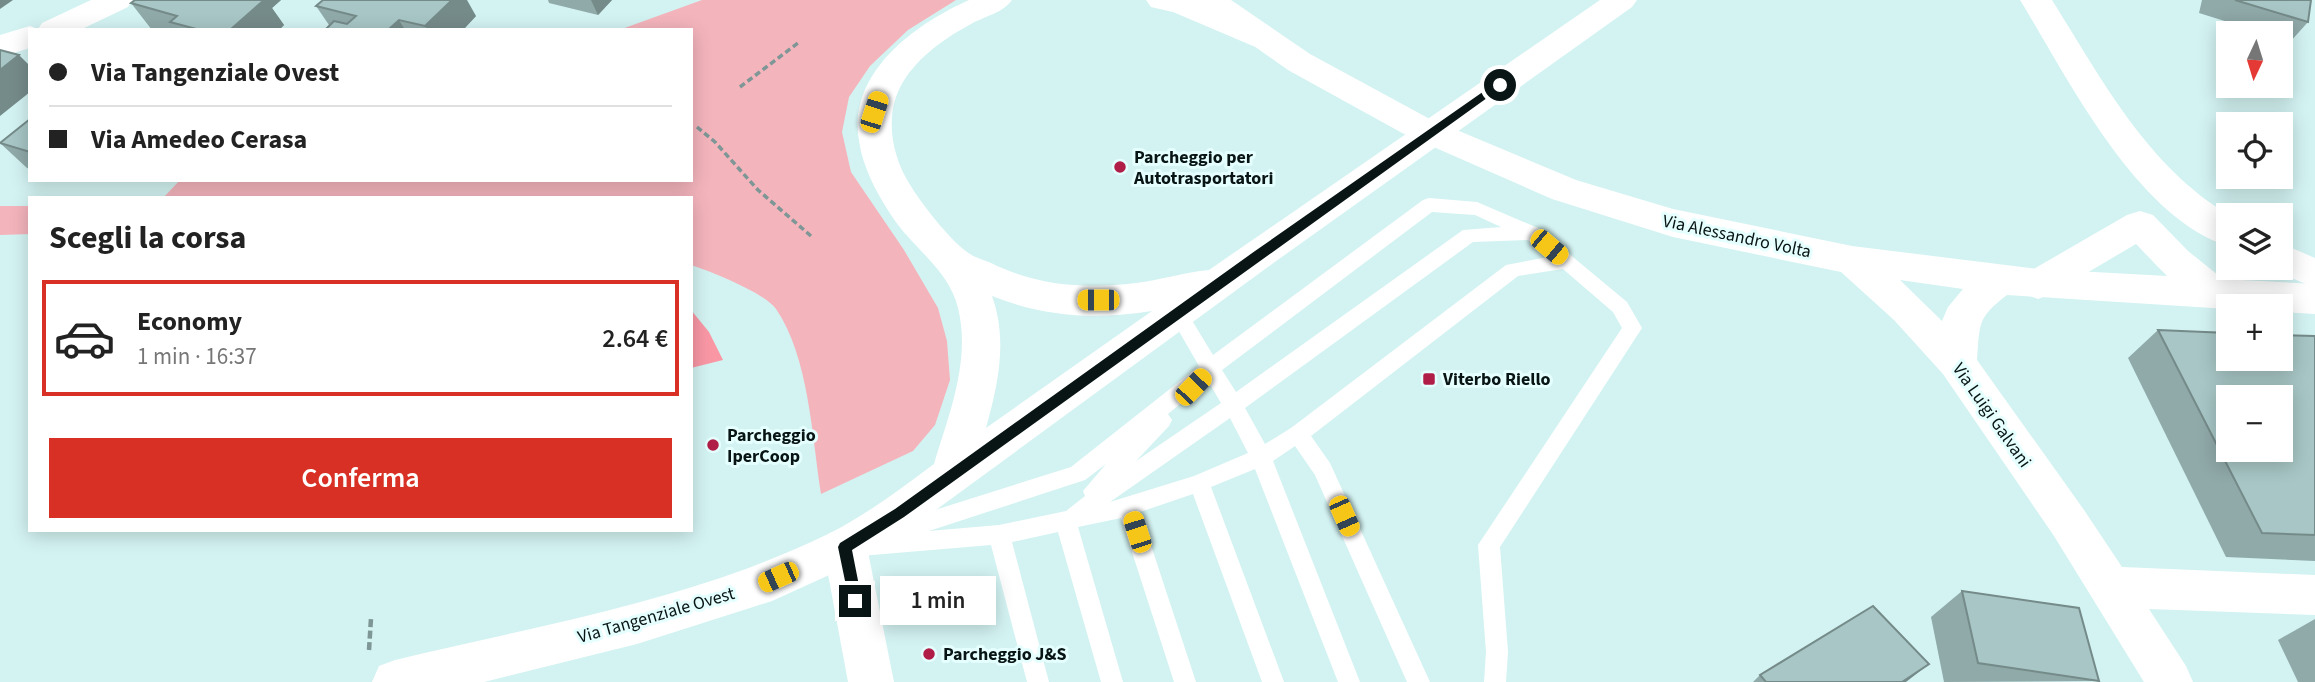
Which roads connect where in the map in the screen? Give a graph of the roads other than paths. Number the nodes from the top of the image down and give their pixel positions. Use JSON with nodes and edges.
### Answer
{"nodes":[{"id":1,"x":117,"y":0,"type":"edge"},
{"id":2,"x":996,"y":0,"type":"edge"},
{"id":3,"x":1162,"y":0,"type":"edge"},
{"id":4,"x":1210,"y":0,"type":"edge"},
{"id":5,"x":1621,"y":0,"type":"edge"},
{"id":6,"x":2035,"y":0,"type":"edge"},
{"id":7,"x":57,"y":28,"type":"edge"},
{"id":8,"x":28,"y":38,"type":"edge"},
{"id":9,"x":1264,"y":38,"type":"junction"},
{"id":10,"x":0,"y":46,"type":"edge"},
{"id":11,"x":2132,"y":150,"type":"junction"},
{"id":12,"x":2140,"y":225,"type":"junction"},
{"id":13,"x":2216,"y":225,"type":"edge"},
{"id":14,"x":1532,"y":233,"type":"junction"},
{"id":15,"x":1852,"y":260,"type":"junction"},
{"id":16,"x":1566,"y":261,"type":"junction"},
{"id":17,"x":2293,"y":263,"type":"edge"},
{"id":18,"x":958,"y":264,"type":"junction"},
{"id":19,"x":1916,"y":268,"type":"junction"},
{"id":20,"x":2216,"y":271,"type":"edge"},
{"id":21,"x":2315,"y":274,"type":"edge"},
{"id":22,"x":2001,"y":279,"type":"junction"},
{"id":23,"x":1223,"y":280,"type":"junction"},
{"id":24,"x":2038,"y":284,"type":"junction"},
{"id":25,"x":2215,"y":293,"type":"junction"},
{"id":26,"x":2315,"y":299,"type":"edge"},
{"id":27,"x":1178,"y":314,"type":"junction"},
{"id":28,"x":1961,"y":318,"type":"junction"},
{"id":29,"x":1957,"y":363,"type":"junction"},
{"id":30,"x":1211,"y":369,"type":"junction"},
{"id":31,"x":1233,"y":405,"type":"junction"},
{"id":32,"x":1298,"y":434,"type":"junction"},
{"id":33,"x":1261,"y":457,"type":"junction"},
{"id":34,"x":952,"y":474,"type":"junction"},
{"id":35,"x":1199,"y":483,"type":"junction"},
{"id":36,"x":1128,"y":507,"type":"junction"},
{"id":37,"x":1066,"y":520,"type":"junction"},
{"id":38,"x":999,"y":535,"type":"junction"},
{"id":39,"x":845,"y":547,"type":"junction"},
{"id":40,"x":2112,"y":587,"type":"junction"},
{"id":41,"x":2315,"y":595,"type":"edge"},
{"id":42,"x":395,"y":682,"type":"edge"},
{"id":43,"x":871,"y":682,"type":"edge"},
{"id":44,"x":1038,"y":682,"type":"edge"},
{"id":45,"x":1112,"y":682,"type":"edge"},
{"id":46,"x":1185,"y":682,"type":"edge"},
{"id":47,"x":1273,"y":682,"type":"edge"},
{"id":48,"x":1349,"y":682,"type":"edge"},
{"id":49,"x":1419,"y":682,"type":"edge"},
{"id":50,"x":1495,"y":682,"type":"edge"},
{"id":51,"x":2170,"y":682,"type":"edge"}],
"edges":[{"from":1,"to":7,"type":"main road"},
{"from":2,"to":18,"type":"main road"},
{"from":3,"to":9,"type":"main road"},
{"from":4,"to":9,"type":"main road","name":"Via Alessandro Volta"},
{"from":5,"to":23,"type":"main road","name":"Via Tangenziale Ovest"},
{"from":6,"to":11,"type":"main road"},
{"from":8,"to":10,"type":"main road"},
{"from":9,"to":15,"type":"main road","name":"Via Alessandro Volta"},
{"from":11,"to":12,"type":"main road"},
{"from":11,"to":13,"type":"main road"},
{"from":12,"to":24,"type":"main road"},
{"from":12,"to":25,"type":"main road"},
{"from":14,"to":16,"type":"lane"},
{"from":14,"to":30,"type":"lane"},
{"from":14,"to":31,"type":"lane"},
{"from":15,"to":19,"type":"main road","name":"Via Alessandro Volta"},
{"from":15,"to":29,"type":"main road","name":"Via Luigi Galvani"},
{"from":16,"to":32,"type":"lane"},
{"from":16,"to":50,"type":"lane"},
{"from":17,"to":21,"type":"main road"},
{"from":18,"to":23,"type":"main road"},
{"from":18,"to":34,"type":"main road"},
{"from":19,"to":22,"type":"main road","name":"Via Alessandro Volta"},
{"from":19,"to":28,"type":"main road"},
{"from":20,"to":25,"type":"main road"},
{"from":22,"to":24,"type":"main road","name":"Via Alessandro Volta"},
{"from":22,"to":28,"type":"main road"},
{"from":23,"to":27,"type":"main road","name":"Via Tangenziale Ovest"},
{"from":24,"to":25,"type":"main road","name":"Via Alessandro Volta"},
{"from":25,"to":26,"type":"main road","name":"Via Alessandro Volta"},
{"from":27,"to":30,"type":"lane"},
{"from":27,"to":34,"type":"main road","name":"Via Tangenziale Ovest"},
{"from":28,"to":29,"type":"main road"},
{"from":29,"to":40,"type":"main road","name":"Via Luigi Galvani"},
{"from":30,"to":31,"type":"lane"},
{"from":30,"to":37,"type":"lane"},
{"from":30,"to":39,"type":"lane"},
{"from":31,"to":33,"type":"lane"},
{"from":31,"to":37,"type":"lane"},
{"from":32,"to":33,"type":"lane"},
{"from":32,"to":49,"type":"lane"},
{"from":33,"to":35,"type":"lane"},
{"from":33,"to":48,"type":"lane"},
{"from":34,"to":39,"type":"main road","name":"Via Tangenziale Ovest"},
{"from":35,"to":36,"type":"lane"},
{"from":35,"to":47,"type":"lane"},
{"from":36,"to":37,"type":"lane"},
{"from":36,"to":46,"type":"lane"},
{"from":37,"to":38,"type":"lane"},
{"from":37,"to":45,"type":"lane"},
{"from":38,"to":39,"type":"lane"},
{"from":38,"to":44,"type":"lane"},
{"from":39,"to":42,"type":"main road","name":"Via Tangenziale Ovest"},
{"from":39,"to":43,"type":"main road"},
{"from":40,"to":41,"type":"main road"},
{"from":40,"to":51,"type":"main road","name":"Via Luigi Galvani"}]}
